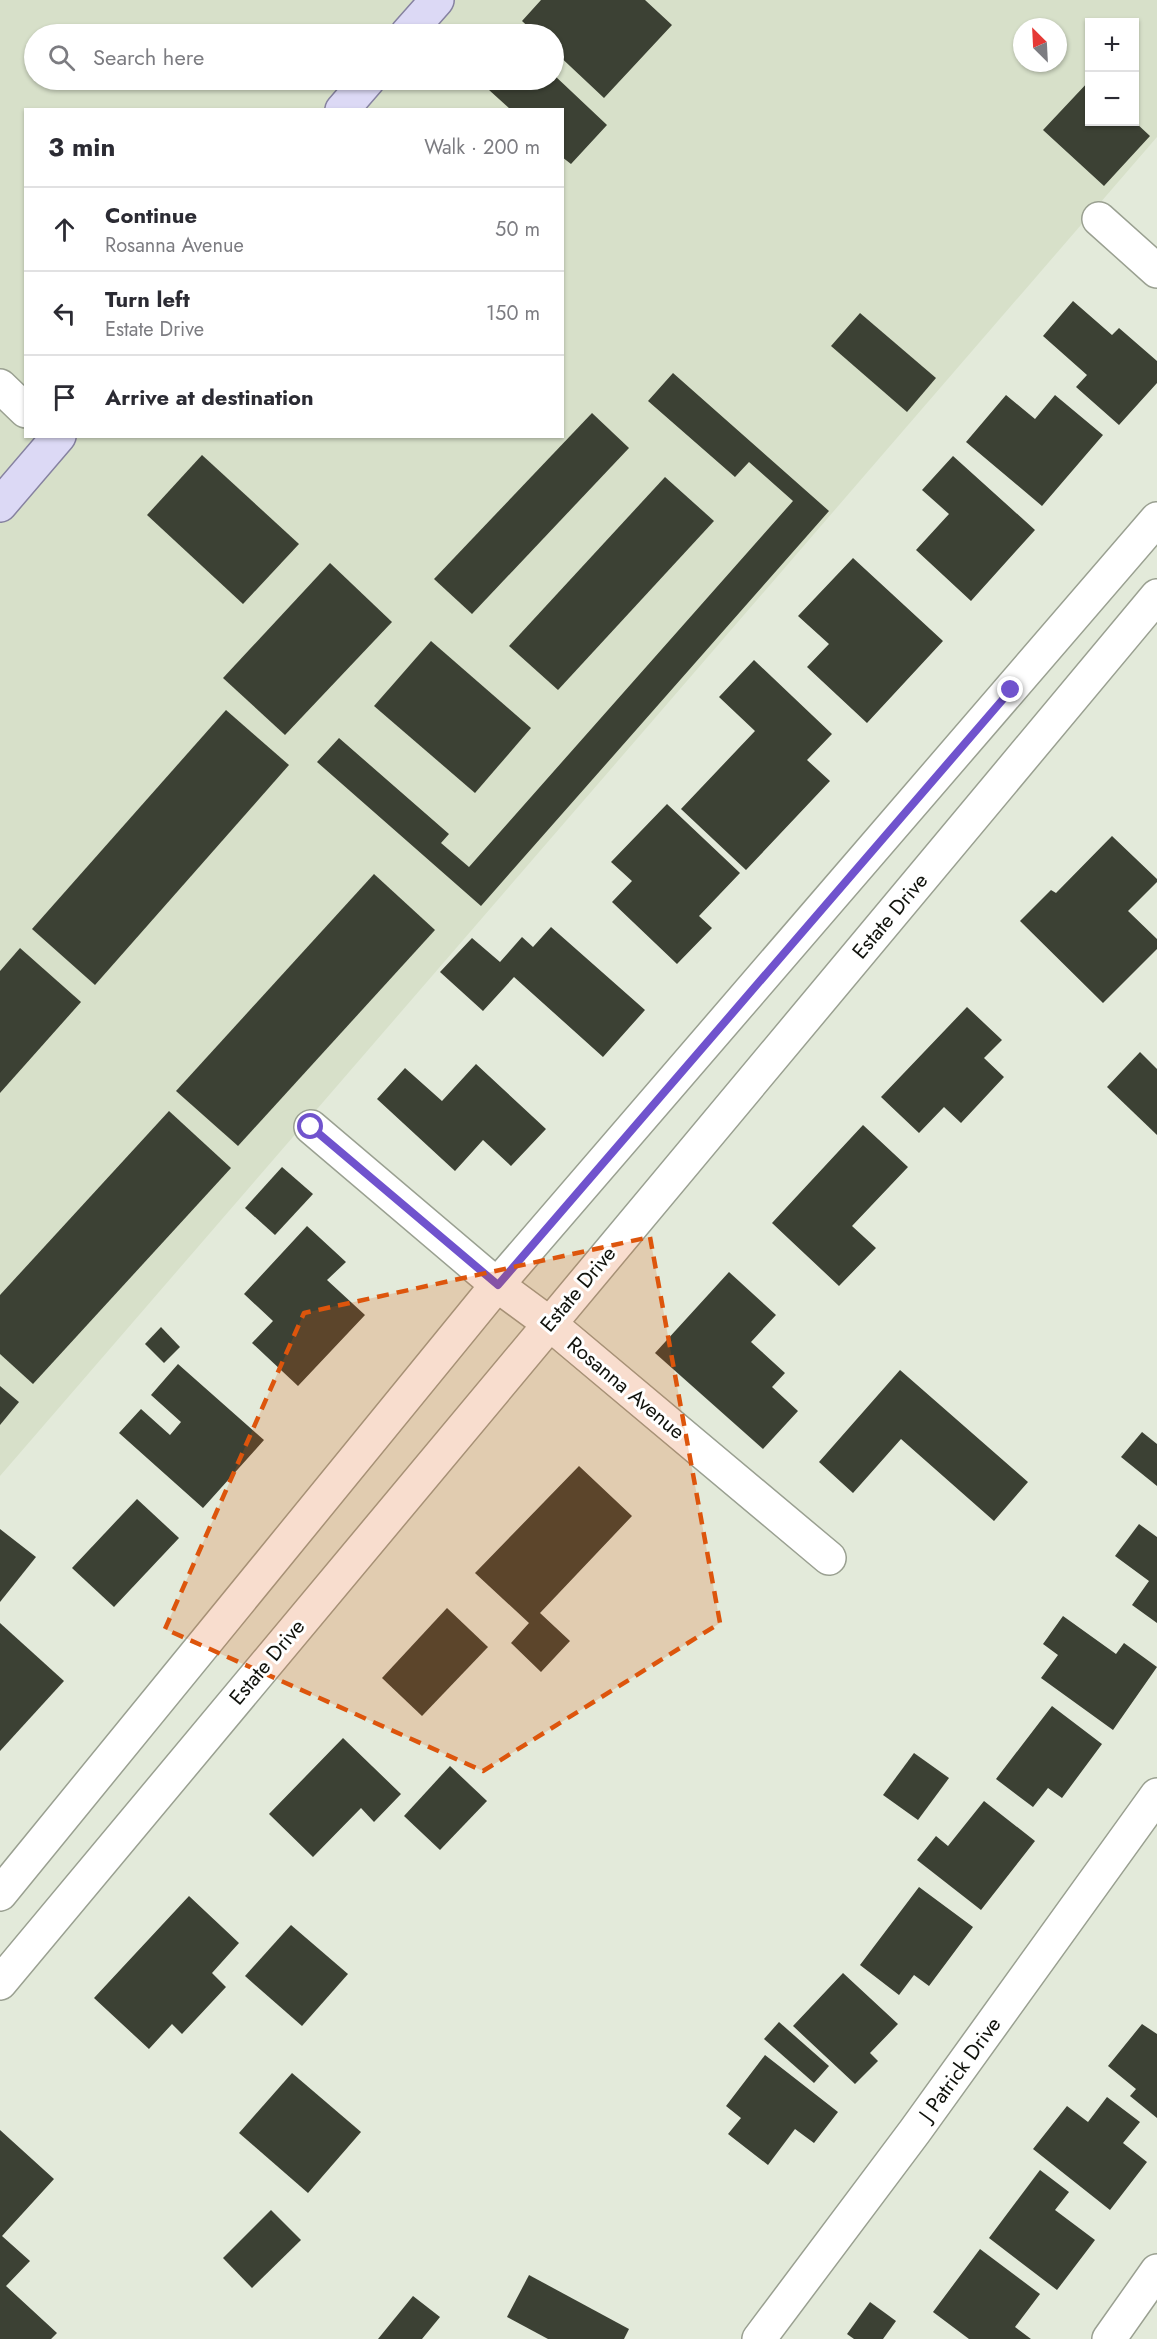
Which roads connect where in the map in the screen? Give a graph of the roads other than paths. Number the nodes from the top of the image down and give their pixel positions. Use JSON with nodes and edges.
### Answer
{"nodes":[{"id":1,"x":437,"y":0,"type":"edge"},
{"id":2,"x":416,"y":24,"type":"edge"},
{"id":3,"x":359,"y":90,"type":"edge"},
{"id":4,"x":344,"y":108,"type":"edge"},
{"id":5,"x":1100,"y":219,"type":"dead end"},
{"id":6,"x":1157,"y":271,"type":"edge"},
{"id":7,"x":0,"y":386,"type":"edge"},
{"id":8,"x":24,"y":409,"type":"edge"},
{"id":9,"x":56,"y":438,"type":"edge"},
{"id":10,"x":0,"y":505,"type":"edge"},
{"id":11,"x":1157,"y":519,"type":"edge"},
{"id":12,"x":1157,"y":596,"type":"edge"},
{"id":13,"x":311,"y":1127,"type":"dead end"},
{"id":14,"x":498,"y":1285,"type":"junction"},
{"id":15,"x":550,"y":1323,"type":"junction"},
{"id":16,"x":829,"y":1558,"type":"dead end"},
{"id":17,"x":1157,"y":1795,"type":"edge"},
{"id":18,"x":0,"y":1894,"type":"edge"},
{"id":19,"x":0,"y":1983,"type":"edge"},
{"id":20,"x":1157,"y":2271,"type":"edge"},
{"id":21,"x":759,"y":2339,"type":"edge"},
{"id":22,"x":1109,"y":2339,"type":"edge"}],
"edges":[{"from":1,"to":2,"type":"main road"},
{"from":3,"to":4,"type":"main road"},
{"from":5,"to":6,"type":"street"},
{"from":7,"to":8,"type":"street"},
{"from":9,"to":10,"type":"main road"},
{"from":11,"to":14,"type":"street"},
{"from":12,"to":15,"type":"street","name":"Estate Drive"},
{"from":13,"to":14,"type":"street","name":"Rosanna Avenue"},
{"from":14,"to":15,"type":"street","name":"Rosanna Avenue"},
{"from":14,"to":18,"type":"street"},
{"from":15,"to":16,"type":"street","name":"Rosanna Avenue"},
{"from":15,"to":19,"type":"street","name":"Estate Drive"},
{"from":17,"to":21,"type":"street","name":"J Patrick Drive"},
{"from":20,"to":22,"type":"street"}]}
